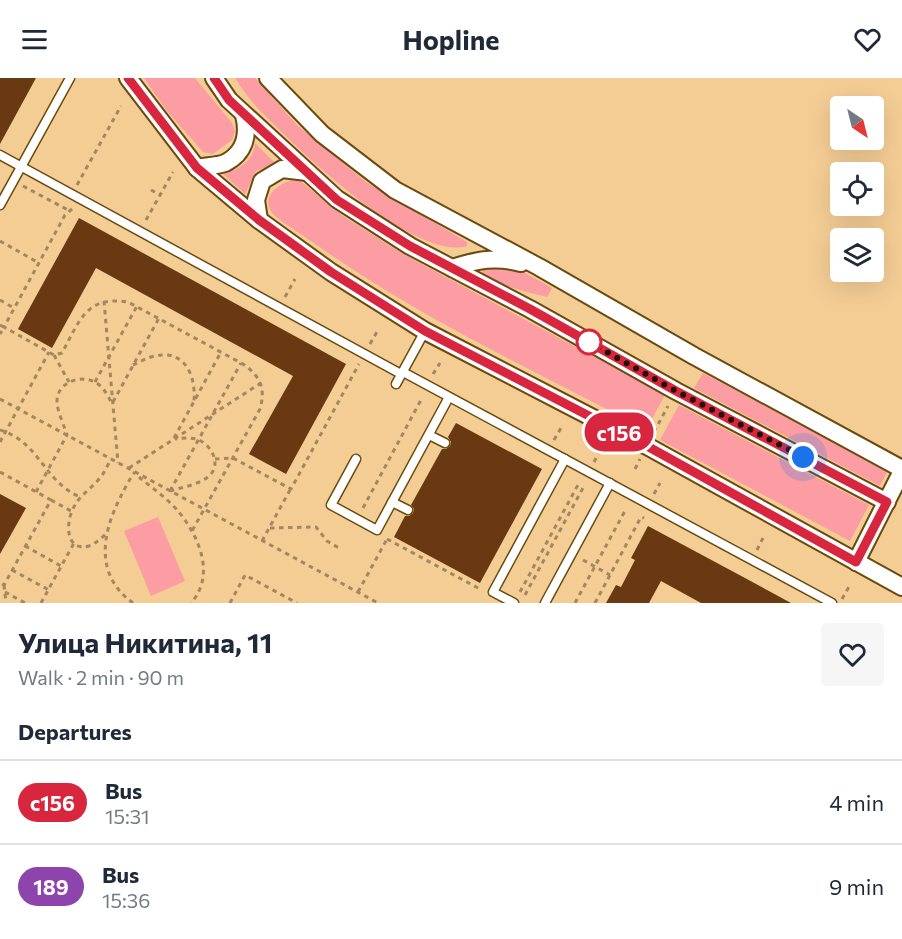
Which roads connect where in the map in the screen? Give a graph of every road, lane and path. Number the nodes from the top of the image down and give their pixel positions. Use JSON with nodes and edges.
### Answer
{"nodes":[{"id":1,"x":70,"y":78,"type":"edge"},
{"id":2,"x":128,"y":78,"type":"edge"},
{"id":3,"x":214,"y":78,"type":"edge"},
{"id":4,"x":268,"y":78,"type":"edge"},
{"id":5,"x":121,"y":106,"type":"dead end"},
{"id":6,"x":244,"y":115,"type":"junction"},
{"id":7,"x":0,"y":155,"type":"edge"},
{"id":8,"x":21,"y":166,"type":"junction"},
{"id":9,"x":197,"y":168,"type":"junction"},
{"id":10,"x":173,"y":172,"type":"dead end"},
{"id":11,"x":307,"y":172,"type":"junction"},
{"id":12,"x":14,"y":180,"type":"junction"},
{"id":13,"x":151,"y":190,"type":"dead end"},
{"id":14,"x":72,"y":194,"type":"junction"},
{"id":15,"x":160,"y":195,"type":"junction"},
{"id":16,"x":0,"y":205,"type":"edge"},
{"id":17,"x":75,"y":208,"type":"dead end"},
{"id":18,"x":68,"y":212,"type":"junction"},
{"id":19,"x":259,"y":220,"type":"junction"},
{"id":20,"x":140,"y":231,"type":"junction"},
{"id":21,"x":0,"y":241,"type":"edge"},
{"id":22,"x":39,"y":263,"type":"junction"},
{"id":23,"x":539,"y":267,"type":"junction"},
{"id":24,"x":452,"y":268,"type":"junction"},
{"id":25,"x":0,"y":300,"type":"edge"},
{"id":26,"x":104,"y":301,"type":"junction"},
{"id":27,"x":136,"y":306,"type":"junction"},
{"id":28,"x":15,"y":308,"type":"junction"},
{"id":29,"x":159,"y":318,"type":"junction"},
{"id":30,"x":2,"y":326,"type":"edge"},
{"id":31,"x":425,"y":331,"type":"junction"},
{"id":32,"x":0,"y":334,"type":"edge"},
{"id":33,"x":221,"y":352,"type":"junction"},
{"id":34,"x":51,"y":353,"type":"junction"},
{"id":35,"x":108,"y":357,"type":"junction"},
{"id":36,"x":350,"y":358,"type":"dead end"},
{"id":37,"x":241,"y":363,"type":"junction"},
{"id":38,"x":133,"y":365,"type":"junction"},
{"id":39,"x":402,"y":373,"type":"junction"},
{"id":40,"x":69,"y":382,"type":"junction"},
{"id":41,"x":95,"y":382,"type":"junction"},
{"id":42,"x":261,"y":383,"type":"junction"},
{"id":43,"x":396,"y":384,"type":"dead end"},
{"id":44,"x":449,"y":396,"type":"junction"},
{"id":45,"x":422,"y":398,"type":"dead end"},
{"id":46,"x":0,"y":399,"type":"edge"},
{"id":47,"x":112,"y":403,"type":"junction"},
{"id":48,"x":193,"y":403,"type":"junction"},
{"id":49,"x":18,"y":409,"type":"junction"},
{"id":50,"x":213,"y":414,"type":"junction"},
{"id":51,"x":0,"y":430,"type":"edge"},
{"id":52,"x":6,"y":431,"type":"junction"},
{"id":53,"x":67,"y":435,"type":"junction"},
{"id":54,"x":429,"y":435,"type":"junction"},
{"id":55,"x":173,"y":439,"type":"junction"},
{"id":56,"x":199,"y":440,"type":"junction"},
{"id":57,"x":0,"y":442,"type":"edge"},
{"id":58,"x":445,"y":443,"type":"dead end"},
{"id":59,"x":233,"y":458,"type":"junction"},
{"id":60,"x":111,"y":459,"type":"junction"},
{"id":61,"x":215,"y":459,"type":"junction"},
{"id":62,"x":356,"y":459,"type":"dead end"},
{"id":63,"x":565,"y":459,"type":"junction"},
{"id":64,"x":118,"y":463,"type":"junction"},
{"id":65,"x":128,"y":468,"type":"junction"},
{"id":66,"x":902,"y":470,"type":"edge"},
{"id":67,"x":48,"y":471,"type":"junction"},
{"id":68,"x":0,"y":472,"type":"edge"},
{"id":69,"x":134,"y":472,"type":"junction"},
{"id":70,"x":579,"y":483,"type":"dead end"},
{"id":71,"x":610,"y":483,"type":"junction"},
{"id":72,"x":584,"y":486,"type":"dead end"},
{"id":73,"x":291,"y":489,"type":"junction"},
{"id":74,"x":170,"y":491,"type":"junction"},
{"id":75,"x":36,"y":492,"type":"junction"},
{"id":76,"x":80,"y":497,"type":"junction"},
{"id":77,"x":51,"y":500,"type":"junction"},
{"id":78,"x":392,"y":502,"type":"junction"},
{"id":79,"x":887,"y":502,"type":"junction"},
{"id":80,"x":626,"y":508,"type":"dead end"},
{"id":81,"x":204,"y":510,"type":"junction"},
{"id":82,"x":408,"y":510,"type":"dead end"},
{"id":83,"x":72,"y":511,"type":"junction"},
{"id":84,"x":357,"y":519,"type":"junction"},
{"id":85,"x":652,"y":522,"type":"dead end"},
{"id":86,"x":270,"y":528,"type":"junction"},
{"id":87,"x":192,"y":531,"type":"junction"},
{"id":88,"x":106,"y":535,"type":"junction"},
{"id":89,"x":387,"y":539,"type":"dead end"},
{"id":90,"x":262,"y":541,"type":"junction"},
{"id":91,"x":74,"y":543,"type":"junction"},
{"id":92,"x":25,"y":546,"type":"junction"},
{"id":93,"x":339,"y":548,"type":"dead end"},
{"id":94,"x":572,"y":555,"type":"junction"},
{"id":95,"x":856,"y":562,"type":"junction"},
{"id":96,"x":61,"y":566,"type":"junction"},
{"id":97,"x":595,"y":567,"type":"junction"},
{"id":98,"x":12,"y":570,"type":"junction"},
{"id":99,"x":610,"y":575,"type":"junction"},
{"id":100,"x":2,"y":584,"type":"edge"},
{"id":101,"x":850,"y":585,"type":"dead end"},
{"id":102,"x":902,"y":587,"type":"edge"},
{"id":103,"x":49,"y":590,"type":"junction"},
{"id":104,"x":482,"y":590,"type":"dead end"},
{"id":105,"x":5,"y":592,"type":"junction"},
{"id":106,"x":6,"y":603,"type":"edge"},
{"id":107,"x":24,"y":603,"type":"edge"},
{"id":108,"x":41,"y":603,"type":"edge"},
{"id":109,"x":133,"y":603,"type":"edge"},
{"id":110,"x":191,"y":603,"type":"edge"},
{"id":111,"x":230,"y":603,"type":"edge"},
{"id":112,"x":297,"y":603,"type":"edge"},
{"id":113,"x":378,"y":603,"type":"edge"},
{"id":114,"x":514,"y":603,"type":"edge"},
{"id":115,"x":521,"y":603,"type":"edge"},
{"id":116,"x":545,"y":603,"type":"edge"},
{"id":117,"x":575,"y":603,"type":"edge"},
{"id":118,"x":595,"y":603,"type":"edge"},
{"id":119,"x":832,"y":603,"type":"edge"},
{"id":120,"x":840,"y":603,"type":"edge"}],
"edges":[{"from":1,"to":8,"type":"lane"},
{"from":2,"to":9,"type":"street"},
{"from":3,"to":6,"type":"street"},
{"from":4,"to":23,"type":"street"},
{"from":5,"to":14,"type":"path"},
{"from":6,"to":9,"type":"street"},
{"from":6,"to":11,"type":"street"},
{"from":7,"to":8,"type":"lane"},
{"from":8,"to":12,"type":"lane"},
{"from":8,"to":14,"type":"lane"},
{"from":9,"to":19,"type":"street"},
{"from":10,"to":15,"type":"path"},
{"from":11,"to":19,"type":"street"},
{"from":11,"to":24,"type":"street"},
{"from":12,"to":16,"type":"lane"},
{"from":12,"to":18,"type":"path"},
{"from":13,"to":15,"type":"path"},
{"from":14,"to":18,"type":"path"},
{"from":14,"to":20,"type":"lane"},
{"from":15,"to":20,"type":"path"},
{"from":17,"to":18,"type":"path"},
{"from":18,"to":22,"type":"path"},
{"from":19,"to":31,"type":"street"},
{"from":20,"to":39,"type":"lane"},
{"from":21,"to":22,"type":"path"},
{"from":22,"to":28,"type":"path"},
{"from":23,"to":24,"type":"street"},
{"from":23,"to":66,"type":"street"},
{"from":24,"to":79,"type":"street"},
{"from":25,"to":28,"type":"path"},
{"from":26,"to":27,"type":"path"},
{"from":26,"to":34,"type":"path"},
{"from":26,"to":35,"type":"path"},
{"from":27,"to":29,"type":"path"},
{"from":27,"to":35,"type":"path"},
{"from":28,"to":30,"type":"path"},
{"from":29,"to":33,"type":"path"},
{"from":29,"to":38,"type":"path"},
{"from":30,"to":32,"type":"path"},
{"from":30,"to":34,"type":"path"},
{"from":31,"to":39,"type":"lane"},
{"from":31,"to":95,"type":"street"},
{"from":33,"to":37,"type":"path"},
{"from":33,"to":48,"type":"path"},
{"from":34,"to":40,"type":"path"},
{"from":34,"to":49,"type":"path"},
{"from":35,"to":41,"type":"path"},
{"from":35,"to":47,"type":"path"},
{"from":36,"to":73,"type":"path"},
{"from":37,"to":42,"type":"path"},
{"from":37,"to":50,"type":"path"},
{"from":38,"to":47,"type":"path"},
{"from":38,"to":48,"type":"path"},
{"from":39,"to":43,"type":"lane"},
{"from":39,"to":44,"type":"lane"},
{"from":40,"to":41,"type":"path"},
{"from":40,"to":53,"type":"path"},
{"from":41,"to":47,"type":"path"},
{"from":42,"to":50,"type":"path"},
{"from":42,"to":59,"type":"path"},
{"from":44,"to":54,"type":"lane"},
{"from":44,"to":63,"type":"lane"},
{"from":45,"to":84,"type":"path"},
{"from":46,"to":49,"type":"path"},
{"from":47,"to":64,"type":"path"},
{"from":48,"to":55,"type":"path"},
{"from":49,"to":52,"type":"path"},
{"from":49,"to":53,"type":"path"},
{"from":50,"to":55,"type":"path"},
{"from":50,"to":56,"type":"path"},
{"from":51,"to":52,"type":"path"},
{"from":52,"to":57,"type":"path"},
{"from":52,"to":67,"type":"path"},
{"from":53,"to":60,"type":"path"},
{"from":53,"to":67,"type":"path"},
{"from":54,"to":58,"type":"lane"},
{"from":54,"to":78,"type":"lane"},
{"from":55,"to":56,"type":"path"},
{"from":55,"to":65,"type":"path"},
{"from":56,"to":61,"type":"path"},
{"from":56,"to":74,"type":"path"},
{"from":59,"to":61,"type":"path"},
{"from":59,"to":73,"type":"path"},
{"from":59,"to":81,"type":"path"},
{"from":60,"to":64,"type":"path"},
{"from":60,"to":76,"type":"path"},
{"from":61,"to":74,"type":"path"},
{"from":62,"to":84,"type":"lane"},
{"from":63,"to":71,"type":"lane"},
{"from":63,"to":114,"type":"lane"},
{"from":64,"to":65,"type":"path"},
{"from":65,"to":69,"type":"path"},
{"from":66,"to":79,"type":"street"},
{"from":67,"to":75,"type":"path"},
{"from":67,"to":76,"type":"path"},
{"from":68,"to":75,"type":"path"},
{"from":69,"to":74,"type":"path"},
{"from":69,"to":87,"type":"path"},
{"from":69,"to":88,"type":"path"},
{"from":70,"to":114,"type":"path"},
{"from":71,"to":94,"type":"lane"},
{"from":71,"to":119,"type":"lane"},
{"from":72,"to":115,"type":"path"},
{"from":73,"to":86,"type":"path"},
{"from":74,"to":81,"type":"path"},
{"from":75,"to":77,"type":"path"},
{"from":76,"to":83,"type":"path"},
{"from":77,"to":83,"type":"path"},
{"from":77,"to":92,"type":"path"},
{"from":78,"to":82,"type":"lane"},
{"from":78,"to":84,"type":"lane"},
{"from":79,"to":95,"type":"street"},
{"from":80,"to":97,"type":"path"},
{"from":81,"to":87,"type":"path"},
{"from":81,"to":90,"type":"path"},
{"from":83,"to":91,"type":"path"},
{"from":85,"to":99,"type":"path"},
{"from":86,"to":90,"type":"path"},
{"from":86,"to":93,"type":"path"},
{"from":87,"to":110,"type":"path"},
{"from":88,"to":91,"type":"path"},
{"from":88,"to":109,"type":"path"},
{"from":89,"to":104,"type":"path"},
{"from":90,"to":113,"type":"path"},
{"from":91,"to":96,"type":"path"},
{"from":92,"to":96,"type":"path"},
{"from":92,"to":98,"type":"path"},
{"from":94,"to":97,"type":"path"},
{"from":94,"to":116,"type":"lane"},
{"from":95,"to":102,"type":"street"},
{"from":96,"to":103,"type":"path"},
{"from":97,"to":99,"type":"path"},
{"from":97,"to":117,"type":"path"},
{"from":98,"to":100,"type":"path"},
{"from":98,"to":103,"type":"path"},
{"from":99,"to":118,"type":"path"},
{"from":100,"to":105,"type":"path"},
{"from":101,"to":120,"type":"path"},
{"from":103,"to":108,"type":"path"},
{"from":105,"to":106,"type":"path"},
{"from":105,"to":107,"type":"path"},
{"from":111,"to":112,"type":"path"}]}
